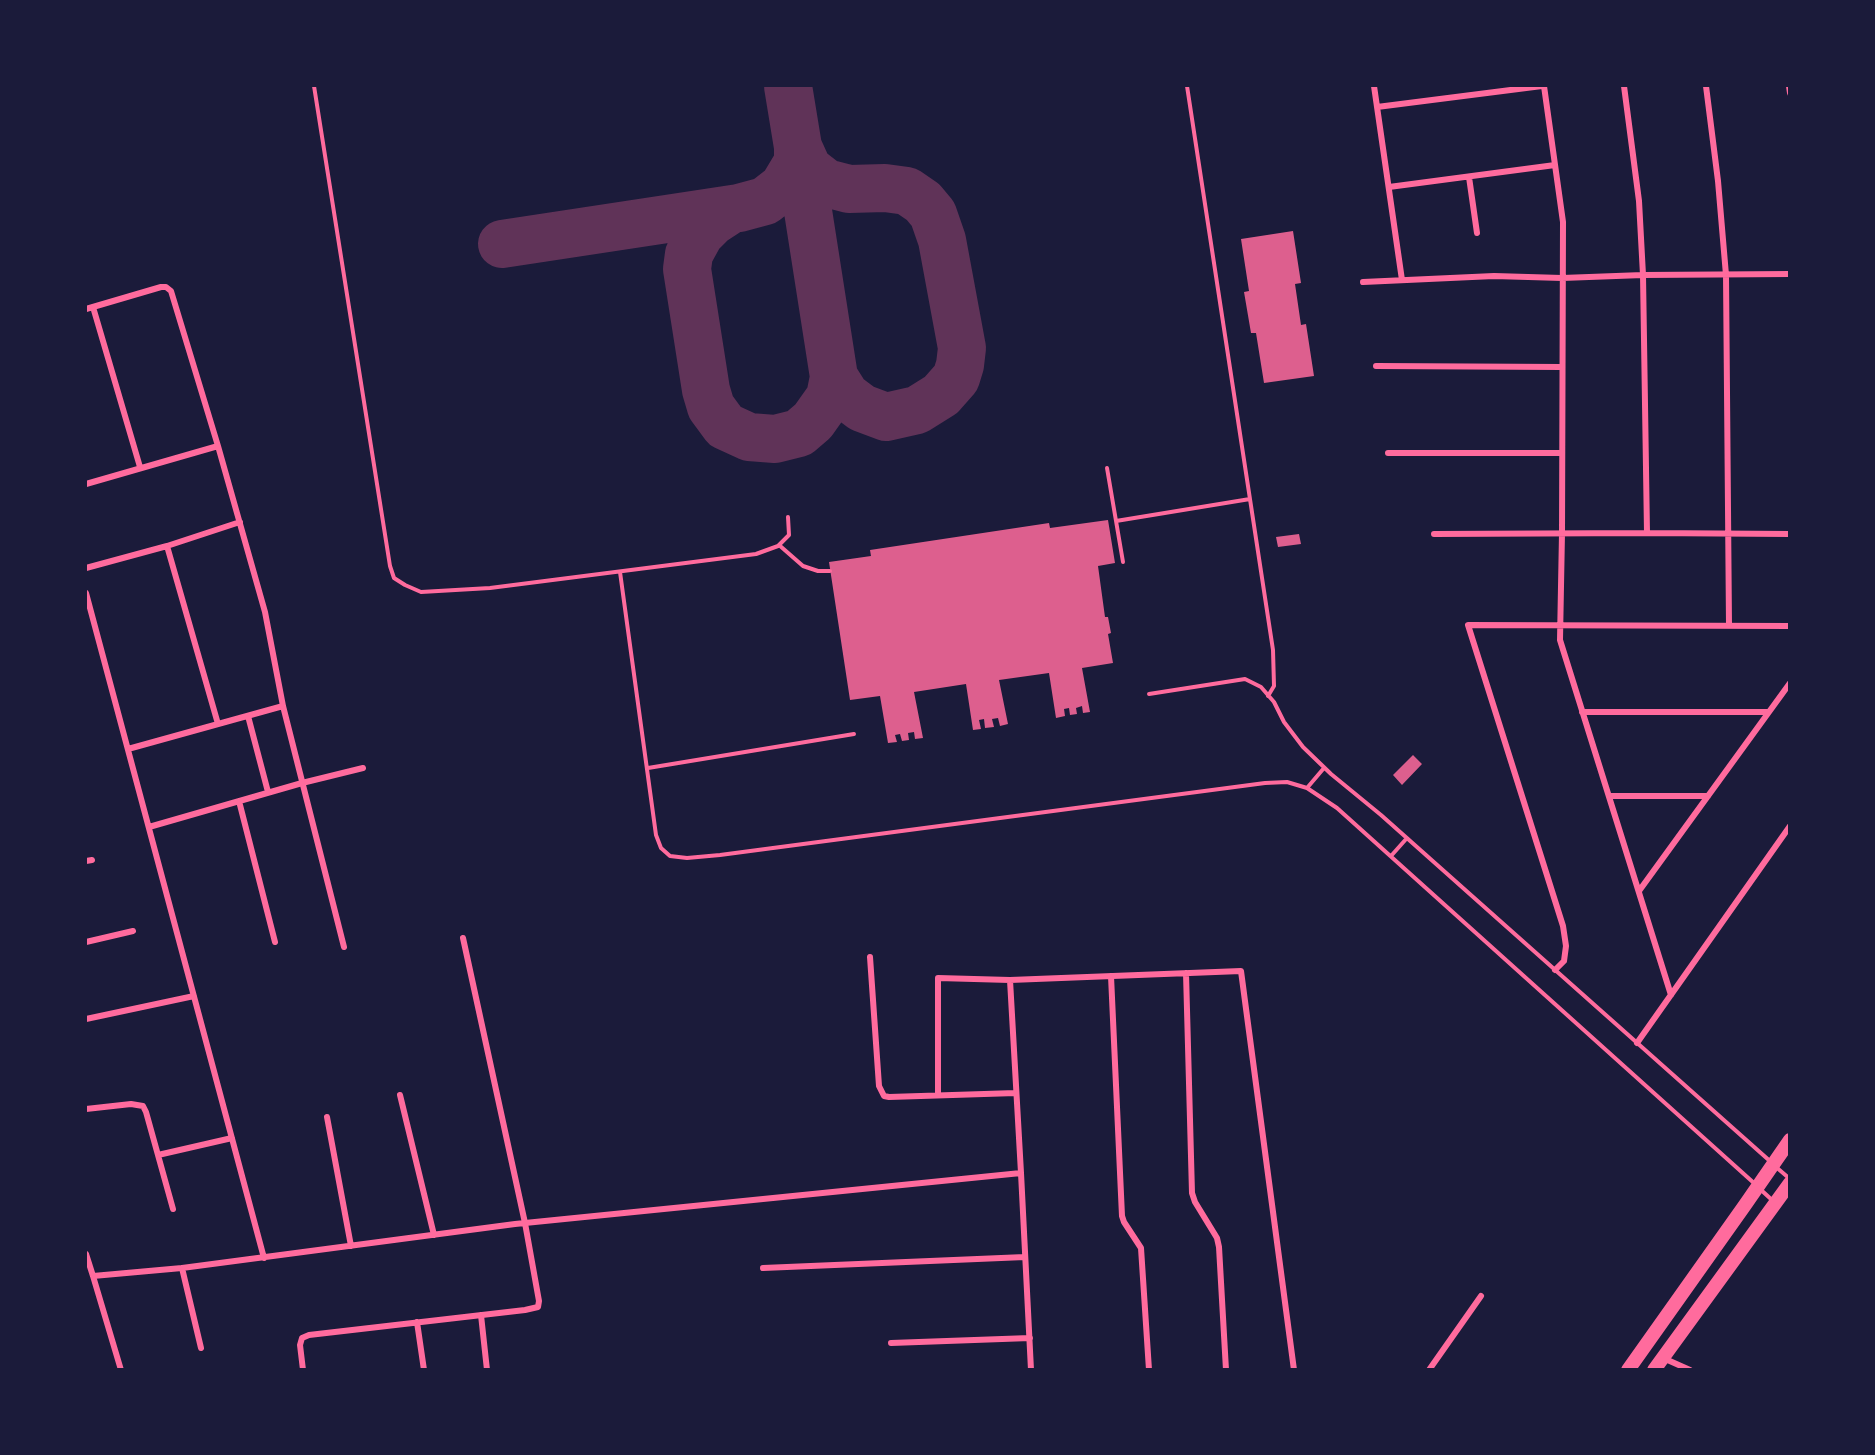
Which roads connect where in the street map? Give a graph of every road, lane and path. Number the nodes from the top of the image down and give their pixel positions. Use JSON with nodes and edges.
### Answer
{"nodes":[{"id":1,"x":314,"y":86,"type":"edge"},
{"id":2,"x":1187,"y":86,"type":"edge"},
{"id":3,"x":1374,"y":86,"type":"edge"},
{"id":4,"x":1543,"y":86,"type":"edge"},
{"id":5,"x":1624,"y":86,"type":"edge"},
{"id":6,"x":1706,"y":86,"type":"edge"},
{"id":7,"x":1789,"y":86,"type":"edge"},
{"id":8,"x":1790,"y":93,"type":"edge"},
{"id":9,"x":1377,"y":107,"type":"junction"},
{"id":10,"x":1555,"y":165,"type":"junction"},
{"id":11,"x":1469,"y":177,"type":"junction"},
{"id":12,"x":1389,"y":187,"type":"junction"},
{"id":13,"x":1477,"y":234,"type":"dead end"},
{"id":14,"x":1790,"y":274,"type":"edge"},
{"id":15,"x":1643,"y":275,"type":"junction"},
{"id":16,"x":1726,"y":275,"type":"junction"},
{"id":17,"x":1562,"y":278,"type":"junction"},
{"id":18,"x":1402,"y":280,"type":"junction"},
{"id":19,"x":1363,"y":282,"type":"dead end"},
{"id":20,"x":93,"y":307,"type":"junction"},
{"id":21,"x":86,"y":309,"type":"edge"},
{"id":22,"x":1376,"y":366,"type":"dead end"},
{"id":23,"x":1562,"y":367,"type":"junction"},
{"id":24,"x":218,"y":446,"type":"junction"},
{"id":25,"x":1388,"y":453,"type":"dead end"},
{"id":26,"x":1562,"y":453,"type":"junction"},
{"id":27,"x":140,"y":467,"type":"junction"},
{"id":28,"x":1107,"y":468,"type":"dead end"},
{"id":29,"x":86,"y":484,"type":"edge"},
{"id":30,"x":1250,"y":499,"type":"junction"},
{"id":31,"x":788,"y":517,"type":"dead end"},
{"id":32,"x":1116,"y":521,"type":"junction"},
{"id":33,"x":240,"y":522,"type":"junction"},
{"id":34,"x":1562,"y":533,"type":"junction"},
{"id":35,"x":1647,"y":533,"type":"junction"},
{"id":36,"x":1434,"y":534,"type":"dead end"},
{"id":37,"x":1729,"y":534,"type":"junction"},
{"id":38,"x":1790,"y":534,"type":"edge"},
{"id":39,"x":779,"y":545,"type":"junction"},
{"id":40,"x":167,"y":546,"type":"junction"},
{"id":41,"x":1123,"y":562,"type":"dead end"},
{"id":42,"x":86,"y":568,"type":"edge"},
{"id":43,"x":830,"y":571,"type":"dead end"},
{"id":44,"x":620,"y":572,"type":"junction"},
{"id":45,"x":86,"y":592,"type":"edge"},
{"id":46,"x":88,"y":615,"type":"edge"},
{"id":47,"x":1560,"y":624,"type":"junction"},
{"id":48,"x":1729,"y":625,"type":"junction"},
{"id":49,"x":1790,"y":626,"type":"edge"},
{"id":50,"x":1790,"y":683,"type":"edge"},
{"id":51,"x":1149,"y":694,"type":"dead end"},
{"id":52,"x":1268,"y":696,"type":"junction"},
{"id":53,"x":282,"y":706,"type":"junction"},
{"id":54,"x":1582,"y":712,"type":"junction"},
{"id":55,"x":1768,"y":712,"type":"junction"},
{"id":56,"x":248,"y":716,"type":"junction"},
{"id":57,"x":218,"y":724,"type":"junction"},
{"id":58,"x":854,"y":734,"type":"dead end"},
{"id":59,"x":128,"y":749,"type":"junction"},
{"id":60,"x":363,"y":768,"type":"dead end"},
{"id":61,"x":648,"y":768,"type":"junction"},
{"id":62,"x":1324,"y":768,"type":"junction"},
{"id":63,"x":302,"y":783,"type":"junction"},
{"id":64,"x":1307,"y":788,"type":"junction"},
{"id":65,"x":268,"y":792,"type":"junction"},
{"id":66,"x":1609,"y":796,"type":"junction"},
{"id":67,"x":1708,"y":796,"type":"junction"},
{"id":68,"x":239,"y":801,"type":"junction"},
{"id":69,"x":1790,"y":826,"type":"edge"},
{"id":70,"x":149,"y":827,"type":"junction"},
{"id":71,"x":1407,"y":838,"type":"junction"},
{"id":72,"x":1391,"y":856,"type":"junction"},
{"id":73,"x":1639,"y":891,"type":"junction"},
{"id":74,"x":133,"y":931,"type":"dead end"},
{"id":75,"x":463,"y":938,"type":"dead end"},
{"id":76,"x":86,"y":942,"type":"edge"},
{"id":77,"x":275,"y":942,"type":"dead end"},
{"id":78,"x":344,"y":947,"type":"dead end"},
{"id":79,"x":870,"y":957,"type":"dead end"},
{"id":80,"x":1555,"y":970,"type":"junction"},
{"id":81,"x":1186,"y":973,"type":"junction"},
{"id":82,"x":1111,"y":976,"type":"junction"},
{"id":83,"x":1010,"y":980,"type":"junction"},
{"id":84,"x":1671,"y":995,"type":"junction"},
{"id":85,"x":194,"y":996,"type":"junction"},
{"id":86,"x":86,"y":1019,"type":"edge"},
{"id":87,"x":1637,"y":1043,"type":"junction"},
{"id":88,"x":1016,"y":1093,"type":"junction"},
{"id":89,"x":400,"y":1095,"type":"dead end"},
{"id":90,"x":938,"y":1095,"type":"junction"},
{"id":91,"x":86,"y":1109,"type":"edge"},
{"id":92,"x":327,"y":1116,"type":"dead end"},
{"id":93,"x":232,"y":1138,"type":"junction"},
{"id":94,"x":1790,"y":1140,"type":"edge"},
{"id":95,"x":158,"y":1155,"type":"junction"},
{"id":96,"x":1773,"y":1164,"type":"junction"},
{"id":97,"x":1021,"y":1173,"type":"junction"},
{"id":98,"x":1790,"y":1181,"type":"edge"},
{"id":99,"x":1758,"y":1187,"type":"junction"},
{"id":100,"x":1775,"y":1203,"type":"junction"},
{"id":101,"x":173,"y":1209,"type":"dead end"},
{"id":102,"x":525,"y":1223,"type":"junction"},
{"id":103,"x":434,"y":1235,"type":"junction"},
{"id":104,"x":351,"y":1246,"type":"junction"},
{"id":105,"x":86,"y":1254,"type":"edge"},
{"id":106,"x":1025,"y":1257,"type":"junction"},
{"id":107,"x":264,"y":1258,"type":"junction"},
{"id":108,"x":182,"y":1268,"type":"junction"},
{"id":109,"x":763,"y":1268,"type":"dead end"},
{"id":110,"x":93,"y":1276,"type":"junction"},
{"id":111,"x":1481,"y":1296,"type":"dead end"},
{"id":112,"x":481,"y":1315,"type":"junction"},
{"id":113,"x":417,"y":1322,"type":"junction"},
{"id":114,"x":1030,"y":1338,"type":"junction"},
{"id":115,"x":891,"y":1343,"type":"dead end"},
{"id":116,"x":201,"y":1348,"type":"dead end"},
{"id":117,"x":1658,"y":1364,"type":"edge"},
{"id":118,"x":121,"y":1370,"type":"edge"},
{"id":119,"x":303,"y":1370,"type":"edge"},
{"id":120,"x":424,"y":1370,"type":"edge"},
{"id":121,"x":488,"y":1370,"type":"edge"},
{"id":122,"x":1031,"y":1370,"type":"edge"},
{"id":123,"x":1149,"y":1370,"type":"edge"},
{"id":124,"x":1226,"y":1370,"type":"edge"},
{"id":125,"x":1294,"y":1370,"type":"edge"},
{"id":126,"x":1429,"y":1370,"type":"edge"},
{"id":127,"x":1628,"y":1370,"type":"edge"},
{"id":128,"x":1690,"y":1370,"type":"edge"}],
"edges":[{"from":1,"to":44,"type":"lane"},
{"from":2,"to":30,"type":"lane"},
{"from":3,"to":9,"type":"street"},
{"from":4,"to":9,"type":"street"},
{"from":4,"to":10,"type":"street"},
{"from":5,"to":15,"type":"street"},
{"from":6,"to":16,"type":"street"},
{"from":7,"to":8,"type":"street"},
{"from":9,"to":12,"type":"street"},
{"from":10,"to":11,"type":"street"},
{"from":10,"to":17,"type":"street"},
{"from":11,"to":12,"type":"street"},
{"from":11,"to":13,"type":"street"},
{"from":12,"to":18,"type":"street"},
{"from":14,"to":16,"type":"street"},
{"from":15,"to":16,"type":"street"},
{"from":15,"to":17,"type":"street"},
{"from":15,"to":35,"type":"street"},
{"from":16,"to":37,"type":"street"},
{"from":17,"to":18,"type":"street"},
{"from":17,"to":23,"type":"street"},
{"from":18,"to":19,"type":"street"},
{"from":20,"to":21,"type":"street"},
{"from":20,"to":24,"type":"street"},
{"from":20,"to":27,"type":"street"},
{"from":22,"to":23,"type":"street"},
{"from":23,"to":26,"type":"street"},
{"from":24,"to":27,"type":"street"},
{"from":24,"to":33,"type":"street"},
{"from":25,"to":26,"type":"street"},
{"from":26,"to":34,"type":"street"},
{"from":27,"to":29,"type":"street"},
{"from":28,"to":32,"type":"lane"},
{"from":30,"to":32,"type":"lane"},
{"from":30,"to":52,"type":"lane"},
{"from":31,"to":39,"type":"lane"},
{"from":32,"to":41,"type":"lane"},
{"from":33,"to":40,"type":"street"},
{"from":33,"to":53,"type":"street"},
{"from":34,"to":35,"type":"street"},
{"from":34,"to":36,"type":"street"},
{"from":34,"to":47,"type":"street"},
{"from":35,"to":37,"type":"street"},
{"from":37,"to":38,"type":"street"},
{"from":37,"to":48,"type":"street"},
{"from":39,"to":43,"type":"lane"},
{"from":39,"to":44,"type":"lane"},
{"from":40,"to":42,"type":"street"},
{"from":40,"to":57,"type":"street"},
{"from":44,"to":61,"type":"lane"},
{"from":45,"to":46,"type":"street"},
{"from":46,"to":59,"type":"street"},
{"from":47,"to":48,"type":"street"},
{"from":47,"to":54,"type":"street"},
{"from":47,"to":80,"type":"street"},
{"from":48,"to":49,"type":"street"},
{"from":50,"to":55,"type":"street"},
{"from":51,"to":52,"type":"lane"},
{"from":52,"to":62,"type":"lane"},
{"from":53,"to":56,"type":"street"},
{"from":53,"to":63,"type":"street"},
{"from":54,"to":55,"type":"street"},
{"from":54,"to":66,"type":"street"},
{"from":55,"to":67,"type":"street"},
{"from":56,"to":57,"type":"street"},
{"from":56,"to":65,"type":"street"},
{"from":57,"to":59,"type":"street"},
{"from":58,"to":61,"type":"lane"},
{"from":59,"to":70,"type":"street"},
{"from":60,"to":63,"type":"street"},
{"from":61,"to":64,"type":"lane"},
{"from":62,"to":64,"type":"lane"},
{"from":62,"to":71,"type":"lane"},
{"from":63,"to":65,"type":"street"},
{"from":63,"to":78,"type":"street"},
{"from":64,"to":72,"type":"lane"},
{"from":65,"to":68,"type":"street"},
{"from":66,"to":67,"type":"street"},
{"from":66,"to":73,"type":"street"},
{"from":67,"to":73,"type":"street"},
{"from":68,"to":70,"type":"street"},
{"from":68,"to":77,"type":"street"},
{"from":69,"to":84,"type":"street"},
{"from":70,"to":85,"type":"street"},
{"from":71,"to":72,"type":"lane"},
{"from":71,"to":80,"type":"lane"},
{"from":72,"to":99,"type":"lane"},
{"from":73,"to":84,"type":"street"},
{"from":74,"to":76,"type":"street"},
{"from":75,"to":102,"type":"street"},
{"from":79,"to":90,"type":"street"},
{"from":80,"to":87,"type":"lane"},
{"from":81,"to":82,"type":"street"},
{"from":81,"to":124,"type":"street"},
{"from":81,"to":125,"type":"street"},
{"from":82,"to":83,"type":"street"},
{"from":82,"to":123,"type":"street"},
{"from":83,"to":88,"type":"street"},
{"from":83,"to":90,"type":"street"},
{"from":84,"to":87,"type":"street"},
{"from":85,"to":86,"type":"street"},
{"from":85,"to":93,"type":"street"},
{"from":87,"to":96,"type":"lane"},
{"from":88,"to":90,"type":"street"},
{"from":88,"to":97,"type":"street"},
{"from":89,"to":103,"type":"street"},
{"from":91,"to":95,"type":"street"},
{"from":92,"to":104,"type":"street"},
{"from":93,"to":95,"type":"street"},
{"from":93,"to":107,"type":"street"},
{"from":94,"to":96,"type":"highway"},
{"from":95,"to":101,"type":"street"},
{"from":96,"to":98,"type":"lane"},
{"from":96,"to":99,"type":"highway"},
{"from":97,"to":102,"type":"street"},
{"from":97,"to":106,"type":"street"},
{"from":98,"to":100,"type":"highway"},
{"from":99,"to":100,"type":"lane"},
{"from":99,"to":127,"type":"highway"},
{"from":100,"to":117,"type":"highway"},
{"from":102,"to":103,"type":"street"},
{"from":102,"to":112,"type":"street"},
{"from":103,"to":104,"type":"street"},
{"from":104,"to":107,"type":"street"},
{"from":105,"to":110,"type":"street"},
{"from":106,"to":109,"type":"street"},
{"from":106,"to":114,"type":"street"},
{"from":107,"to":108,"type":"street"},
{"from":108,"to":110,"type":"street"},
{"from":108,"to":116,"type":"street"},
{"from":110,"to":118,"type":"street"},
{"from":111,"to":126,"type":"street"},
{"from":112,"to":113,"type":"street"},
{"from":112,"to":121,"type":"street"},
{"from":113,"to":119,"type":"street"},
{"from":113,"to":120,"type":"street"},
{"from":114,"to":115,"type":"street"},
{"from":114,"to":122,"type":"street"},
{"from":117,"to":128,"type":"street"}]}
